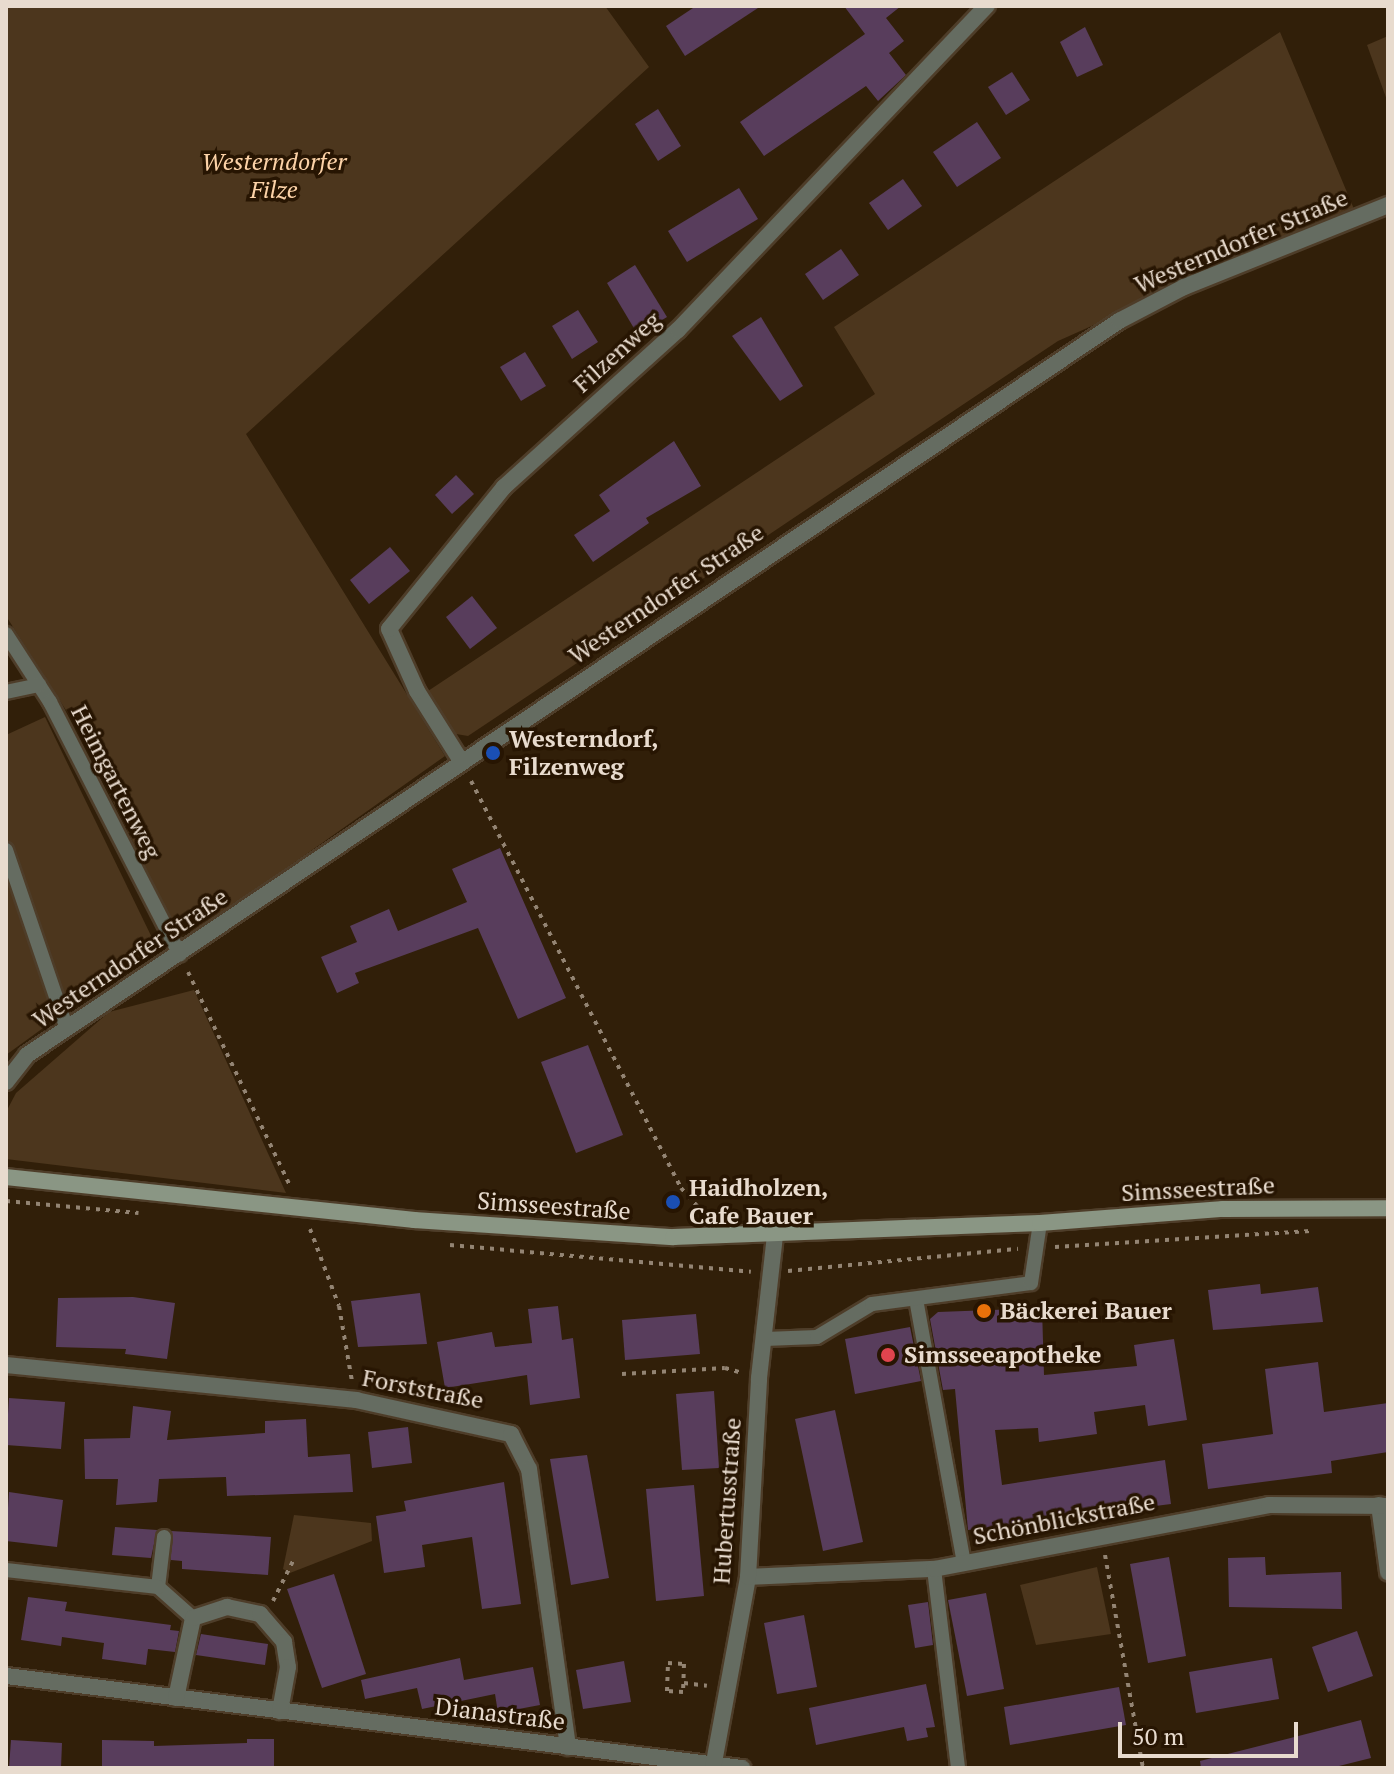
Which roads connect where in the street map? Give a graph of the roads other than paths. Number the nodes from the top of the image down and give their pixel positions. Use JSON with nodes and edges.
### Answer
{"nodes":[{"id":1,"x":987,"y":6,"type":"edge"},
{"id":2,"x":1388,"y":205,"type":"edge"},
{"id":3,"x":6,"y":634,"type":"edge"},
{"id":4,"x":39,"y":685,"type":"junction"},
{"id":5,"x":6,"y":692,"type":"edge"},
{"id":6,"x":461,"y":761,"type":"junction"},
{"id":7,"x":6,"y":850,"type":"edge"},
{"id":8,"x":180,"y":955,"type":"junction"},
{"id":9,"x":67,"y":1029,"type":"junction"},
{"id":10,"x":6,"y":1082,"type":"edge"},
{"id":11,"x":6,"y":1177,"type":"edge"},
{"id":12,"x":1388,"y":1208,"type":"edge"},
{"id":13,"x":1040,"y":1223,"type":"junction"},
{"id":14,"x":775,"y":1236,"type":"junction"},
{"id":15,"x":916,"y":1299,"type":"junction"},
{"id":16,"x":765,"y":1339,"type":"junction"},
{"id":17,"x":6,"y":1365,"type":"edge"},
{"id":18,"x":1384,"y":1506,"type":"edge"},
{"id":19,"x":164,"y":1537,"type":"dead end"},
{"id":20,"x":964,"y":1564,"type":"junction"},
{"id":21,"x":934,"y":1569,"type":"junction"},
{"id":22,"x":6,"y":1570,"type":"edge"},
{"id":23,"x":1388,"y":1572,"type":"edge"},
{"id":24,"x":748,"y":1577,"type":"junction"},
{"id":25,"x":158,"y":1587,"type":"junction"},
{"id":26,"x":193,"y":1618,"type":"junction"},
{"id":27,"x":6,"y":1676,"type":"edge"},
{"id":28,"x":176,"y":1698,"type":"junction"},
{"id":29,"x":280,"y":1711,"type":"junction"},
{"id":30,"x":568,"y":1747,"type":"junction"},
{"id":31,"x":714,"y":1767,"type":"edge"},
{"id":32,"x":742,"y":1768,"type":"edge"},
{"id":33,"x":958,"y":1768,"type":"edge"}],
"edges":[{"from":1,"to":6,"type":"street","name":"Filzenweg"},
{"from":2,"to":6,"type":"street","name":"Westerndorfer Straße"},
{"from":3,"to":4,"type":"lane","name":"Heimgartenweg"},
{"from":4,"to":5,"type":"lane"},
{"from":4,"to":8,"type":"lane","name":"Heimgartenweg"},
{"from":6,"to":8,"type":"street","name":"Westerndorfer Straße"},
{"from":7,"to":9,"type":"lane"},
{"from":8,"to":9,"type":"street","name":"Westerndorfer Straße"},
{"from":9,"to":10,"type":"street","name":"Westerndorfer Straße"},
{"from":11,"to":14,"type":"main road","name":"Simsseestraße"},
{"from":12,"to":13,"type":"main road","name":"Simsseestraße"},
{"from":13,"to":14,"type":"main road","name":"Simsseestraße"},
{"from":13,"to":15,"type":"lane"},
{"from":14,"to":16,"type":"street","name":"Hubertusstraße"},
{"from":15,"to":16,"type":"lane"},
{"from":15,"to":20,"type":"lane"},
{"from":16,"to":24,"type":"street","name":"Hubertusstraße"},
{"from":17,"to":30,"type":"street","name":"Forststraße"},
{"from":18,"to":20,"type":"street","name":"Schönblickstraße"},
{"from":18,"to":23,"type":"street"},
{"from":19,"to":25,"type":"lane"},
{"from":20,"to":21,"type":"street","name":"Schönblickstraße"},
{"from":21,"to":24,"type":"street","name":"Schönblickstraße"},
{"from":21,"to":33,"type":"lane"},
{"from":22,"to":25,"type":"lane"},
{"from":24,"to":31,"type":"street","name":"Hubertusstraße"},
{"from":25,"to":26,"type":"lane"},
{"from":26,"to":28,"type":"street"},
{"from":26,"to":29,"type":"street"},
{"from":27,"to":28,"type":"street","name":"Dianastraße"},
{"from":28,"to":29,"type":"street","name":"Dianastraße"},
{"from":29,"to":30,"type":"street","name":"Dianastraße"},
{"from":30,"to":31,"type":"street","name":"Dianastraße"},
{"from":31,"to":32,"type":"street","name":"Dianastraße"}]}
